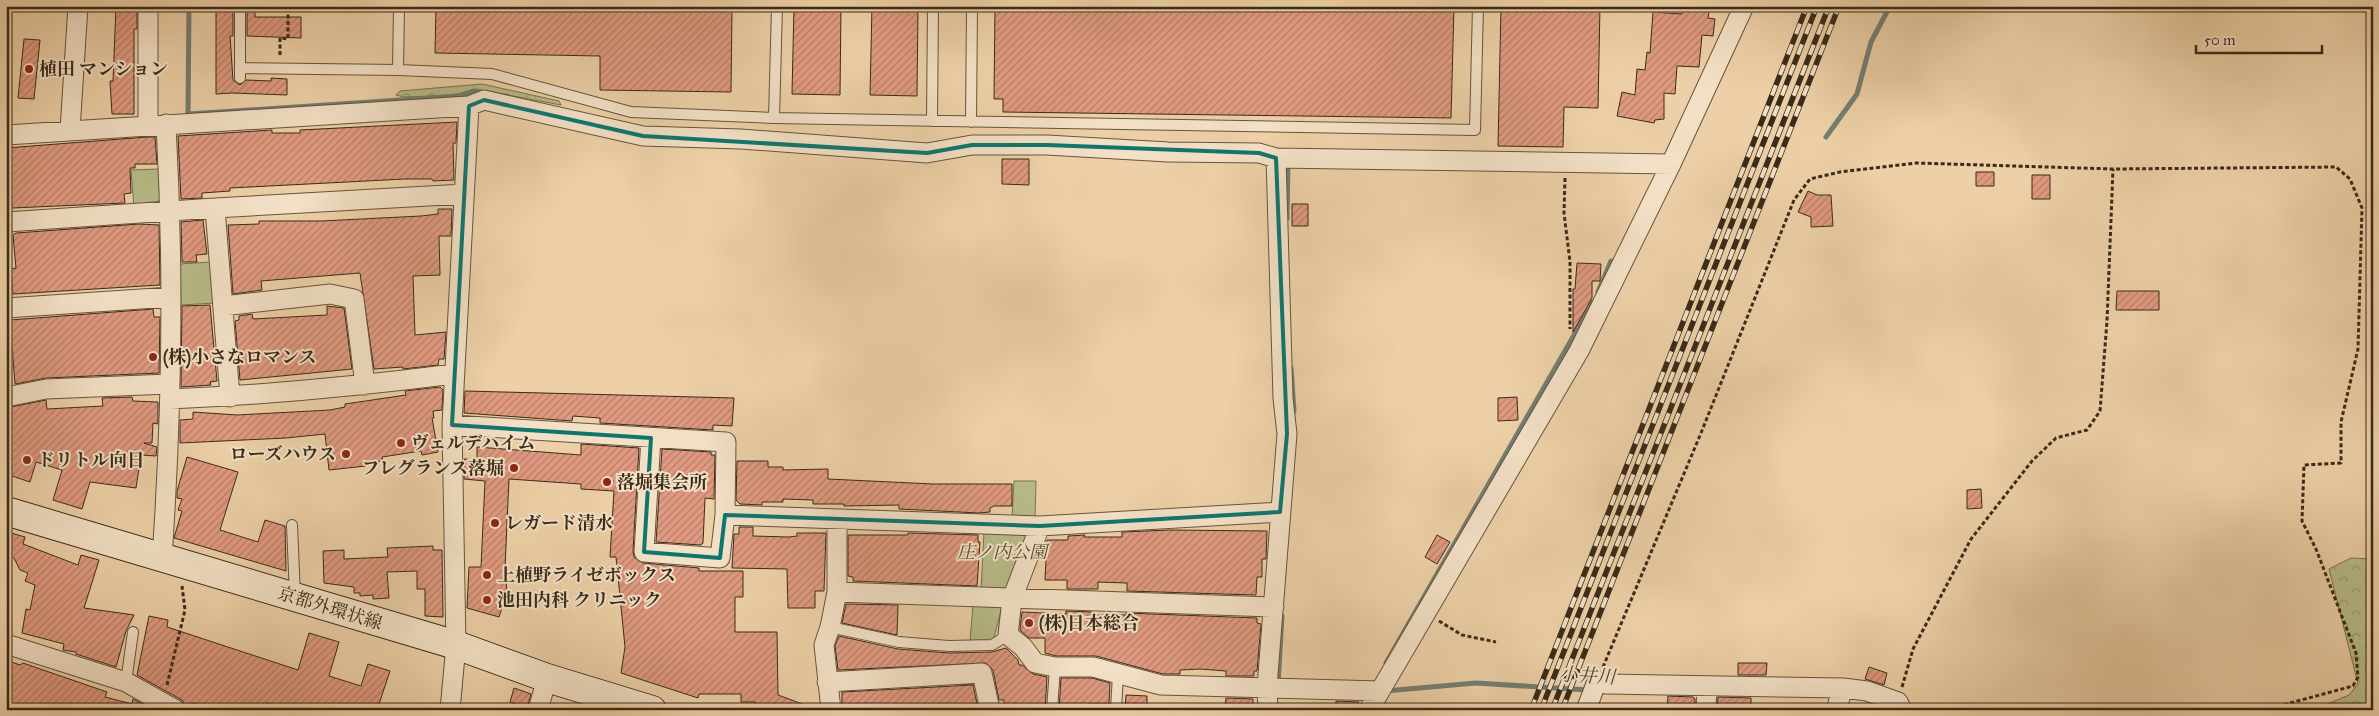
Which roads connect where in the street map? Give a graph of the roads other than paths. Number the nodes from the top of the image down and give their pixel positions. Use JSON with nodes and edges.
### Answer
{"nodes":[{"id":1,"x":78,"y":6,"type":"edge"},
{"id":2,"x":148,"y":6,"type":"edge"},
{"id":3,"x":240,"y":6,"type":"edge"},
{"id":4,"x":399,"y":6,"type":"edge"},
{"id":5,"x":777,"y":6,"type":"edge"},
{"id":6,"x":933,"y":6,"type":"edge"},
{"id":7,"x":972,"y":6,"type":"edge"},
{"id":8,"x":1478,"y":6,"type":"edge"},
{"id":9,"x":1744,"y":6,"type":"edge"},
{"id":10,"x":398,"y":70,"type":"junction"},
{"id":11,"x":469,"y":106,"type":"junction"},
{"id":12,"x":774,"y":118,"type":"junction"},
{"id":13,"x":932,"y":121,"type":"junction"},
{"id":14,"x":971,"y":122,"type":"junction"},
{"id":15,"x":157,"y":124,"type":"junction"},
{"id":16,"x":70,"y":130,"type":"junction"},
{"id":17,"x":6,"y":135,"type":"edge"},
{"id":18,"x":1276,"y":158,"type":"junction"},
{"id":19,"x":1670,"y":164,"type":"junction"},
{"id":20,"x":464,"y":194,"type":"junction"},
{"id":21,"x":215,"y":208,"type":"junction"},
{"id":22,"x":171,"y":210,"type":"junction"},
{"id":23,"x":6,"y":222,"type":"edge"},
{"id":24,"x":171,"y":297,"type":"junction"},
{"id":25,"x":223,"y":306,"type":"junction"},
{"id":26,"x":6,"y":308,"type":"edge"},
{"id":27,"x":454,"y":374,"type":"junction"},
{"id":28,"x":365,"y":385,"type":"junction"},
{"id":29,"x":6,"y":386,"type":"edge"},
{"id":30,"x":170,"y":391,"type":"junction"},
{"id":31,"x":6,"y":397,"type":"edge"},
{"id":32,"x":230,"y":397,"type":"junction"},
{"id":33,"x":452,"y":425,"type":"junction"},
{"id":34,"x":651,"y":438,"type":"junction"},
{"id":35,"x":6,"y":511,"type":"edge"},
{"id":36,"x":1280,"y":512,"type":"junction"},
{"id":37,"x":725,"y":515,"type":"junction"},
{"id":38,"x":837,"y":519,"type":"junction"},
{"id":39,"x":292,"y":525,"type":"dead end"},
{"id":40,"x":1040,"y":526,"type":"junction"},
{"id":41,"x":162,"y":558,"type":"junction"},
{"id":42,"x":837,"y":592,"type":"junction"},
{"id":43,"x":295,"y":598,"type":"junction"},
{"id":44,"x":1012,"y":599,"type":"junction"},
{"id":45,"x":1274,"y":607,"type":"junction"},
{"id":46,"x":830,"y":627,"type":"junction"},
{"id":47,"x":133,"y":632,"type":"dead end"},
{"id":48,"x":1008,"y":635,"type":"junction"},
{"id":49,"x":6,"y":644,"type":"edge"},
{"id":50,"x":456,"y":645,"type":"junction"},
{"id":51,"x":1055,"y":666,"type":"junction"},
{"id":52,"x":1118,"y":674,"type":"junction"},
{"id":53,"x":547,"y":678,"type":"junction"},
{"id":54,"x":126,"y":682,"type":"junction"},
{"id":55,"x":826,"y":682,"type":"junction"},
{"id":56,"x":1707,"y":686,"type":"junction"},
{"id":57,"x":1267,"y":687,"type":"junction"},
{"id":58,"x":1843,"y":688,"type":"junction"},
{"id":59,"x":1380,"y":691,"type":"junction"},
{"id":60,"x":169,"y":706,"type":"edge"},
{"id":61,"x":1900,"y":706,"type":"edge"},
{"id":62,"x":450,"y":710,"type":"edge"},
{"id":63,"x":538,"y":710,"type":"edge"},
{"id":64,"x":652,"y":710,"type":"edge"},
{"id":65,"x":831,"y":710,"type":"edge"},
{"id":66,"x":990,"y":710,"type":"edge"},
{"id":67,"x":1052,"y":710,"type":"edge"},
{"id":68,"x":1116,"y":710,"type":"edge"},
{"id":69,"x":1268,"y":710,"type":"edge"},
{"id":70,"x":1369,"y":710,"type":"edge"},
{"id":71,"x":1586,"y":710,"type":"edge"},
{"id":72,"x":1706,"y":710,"type":"edge"},
{"id":73,"x":1836,"y":710,"type":"edge"}],
"edges":[{"from":1,"to":16,"type":"street"},
{"from":2,"to":15,"type":"street"},
{"from":3,"to":10,"type":"lane"},
{"from":4,"to":10,"type":"lane"},
{"from":5,"to":12,"type":"lane"},
{"from":6,"to":13,"type":"lane"},
{"from":7,"to":14,"type":"lane"},
{"from":8,"to":14,"type":"lane"},
{"from":9,"to":19,"type":"street"},
{"from":10,"to":12,"type":"lane"},
{"from":11,"to":15,"type":"street"},
{"from":11,"to":18,"type":"street"},
{"from":11,"to":20,"type":"street"},
{"from":12,"to":13,"type":"lane"},
{"from":13,"to":14,"type":"lane"},
{"from":15,"to":16,"type":"street"},
{"from":15,"to":22,"type":"street"},
{"from":16,"to":17,"type":"street"},
{"from":18,"to":19,"type":"street"},
{"from":18,"to":36,"type":"street"},
{"from":19,"to":59,"type":"street"},
{"from":20,"to":21,"type":"street"},
{"from":20,"to":27,"type":"street"},
{"from":21,"to":22,"type":"street"},
{"from":21,"to":25,"type":"street"},
{"from":22,"to":23,"type":"street"},
{"from":22,"to":24,"type":"street"},
{"from":24,"to":26,"type":"street"},
{"from":24,"to":30,"type":"street"},
{"from":25,"to":28,"type":"street"},
{"from":25,"to":32,"type":"street"},
{"from":27,"to":28,"type":"street"},
{"from":27,"to":33,"type":"street"},
{"from":28,"to":32,"type":"street"},
{"from":29,"to":31,"type":"street"},
{"from":30,"to":31,"type":"street"},
{"from":30,"to":32,"type":"street"},
{"from":30,"to":41,"type":"street"},
{"from":33,"to":34,"type":"street"},
{"from":33,"to":50,"type":"street"},
{"from":34,"to":37,"type":"street"},
{"from":34,"to":37,"type":"street"},
{"from":35,"to":41,"type":"main road","name":"京都外環状線"},
{"from":36,"to":40,"type":"street"},
{"from":36,"to":45,"type":"street"},
{"from":37,"to":38,"type":"street"},
{"from":38,"to":40,"type":"street"},
{"from":38,"to":42,"type":"street"},
{"from":39,"to":43,"type":"lane"},
{"from":40,"to":44,"type":"street"},
{"from":41,"to":43,"type":"main road","name":"京都外環状線"},
{"from":42,"to":44,"type":"street"},
{"from":42,"to":46,"type":"street"},
{"from":43,"to":50,"type":"main road","name":"京都外環状線"},
{"from":44,"to":45,"type":"street"},
{"from":44,"to":48,"type":"street"},
{"from":45,"to":57,"type":"street"},
{"from":46,"to":48,"type":"lane"},
{"from":46,"to":55,"type":"street"},
{"from":47,"to":54,"type":"lane"},
{"from":48,"to":51,"type":"street"},
{"from":49,"to":54,"type":"street"},
{"from":50,"to":53,"type":"main road","name":"京都外環状線"},
{"from":50,"to":62,"type":"street"},
{"from":51,"to":52,"type":"street"},
{"from":51,"to":67,"type":"lane"},
{"from":52,"to":57,"type":"street"},
{"from":52,"to":68,"type":"lane"},
{"from":53,"to":63,"type":"street"},
{"from":53,"to":64,"type":"main road","name":"京都外環状線"},
{"from":54,"to":60,"type":"street"},
{"from":55,"to":65,"type":"street"},
{"from":55,"to":66,"type":"street"},
{"from":56,"to":58,"type":"street"},
{"from":56,"to":71,"type":"street"},
{"from":56,"to":72,"type":"street"},
{"from":57,"to":59,"type":"street"},
{"from":57,"to":69,"type":"street"},
{"from":58,"to":61,"type":"street"},
{"from":58,"to":73,"type":"street"},
{"from":59,"to":70,"type":"street"}]}
